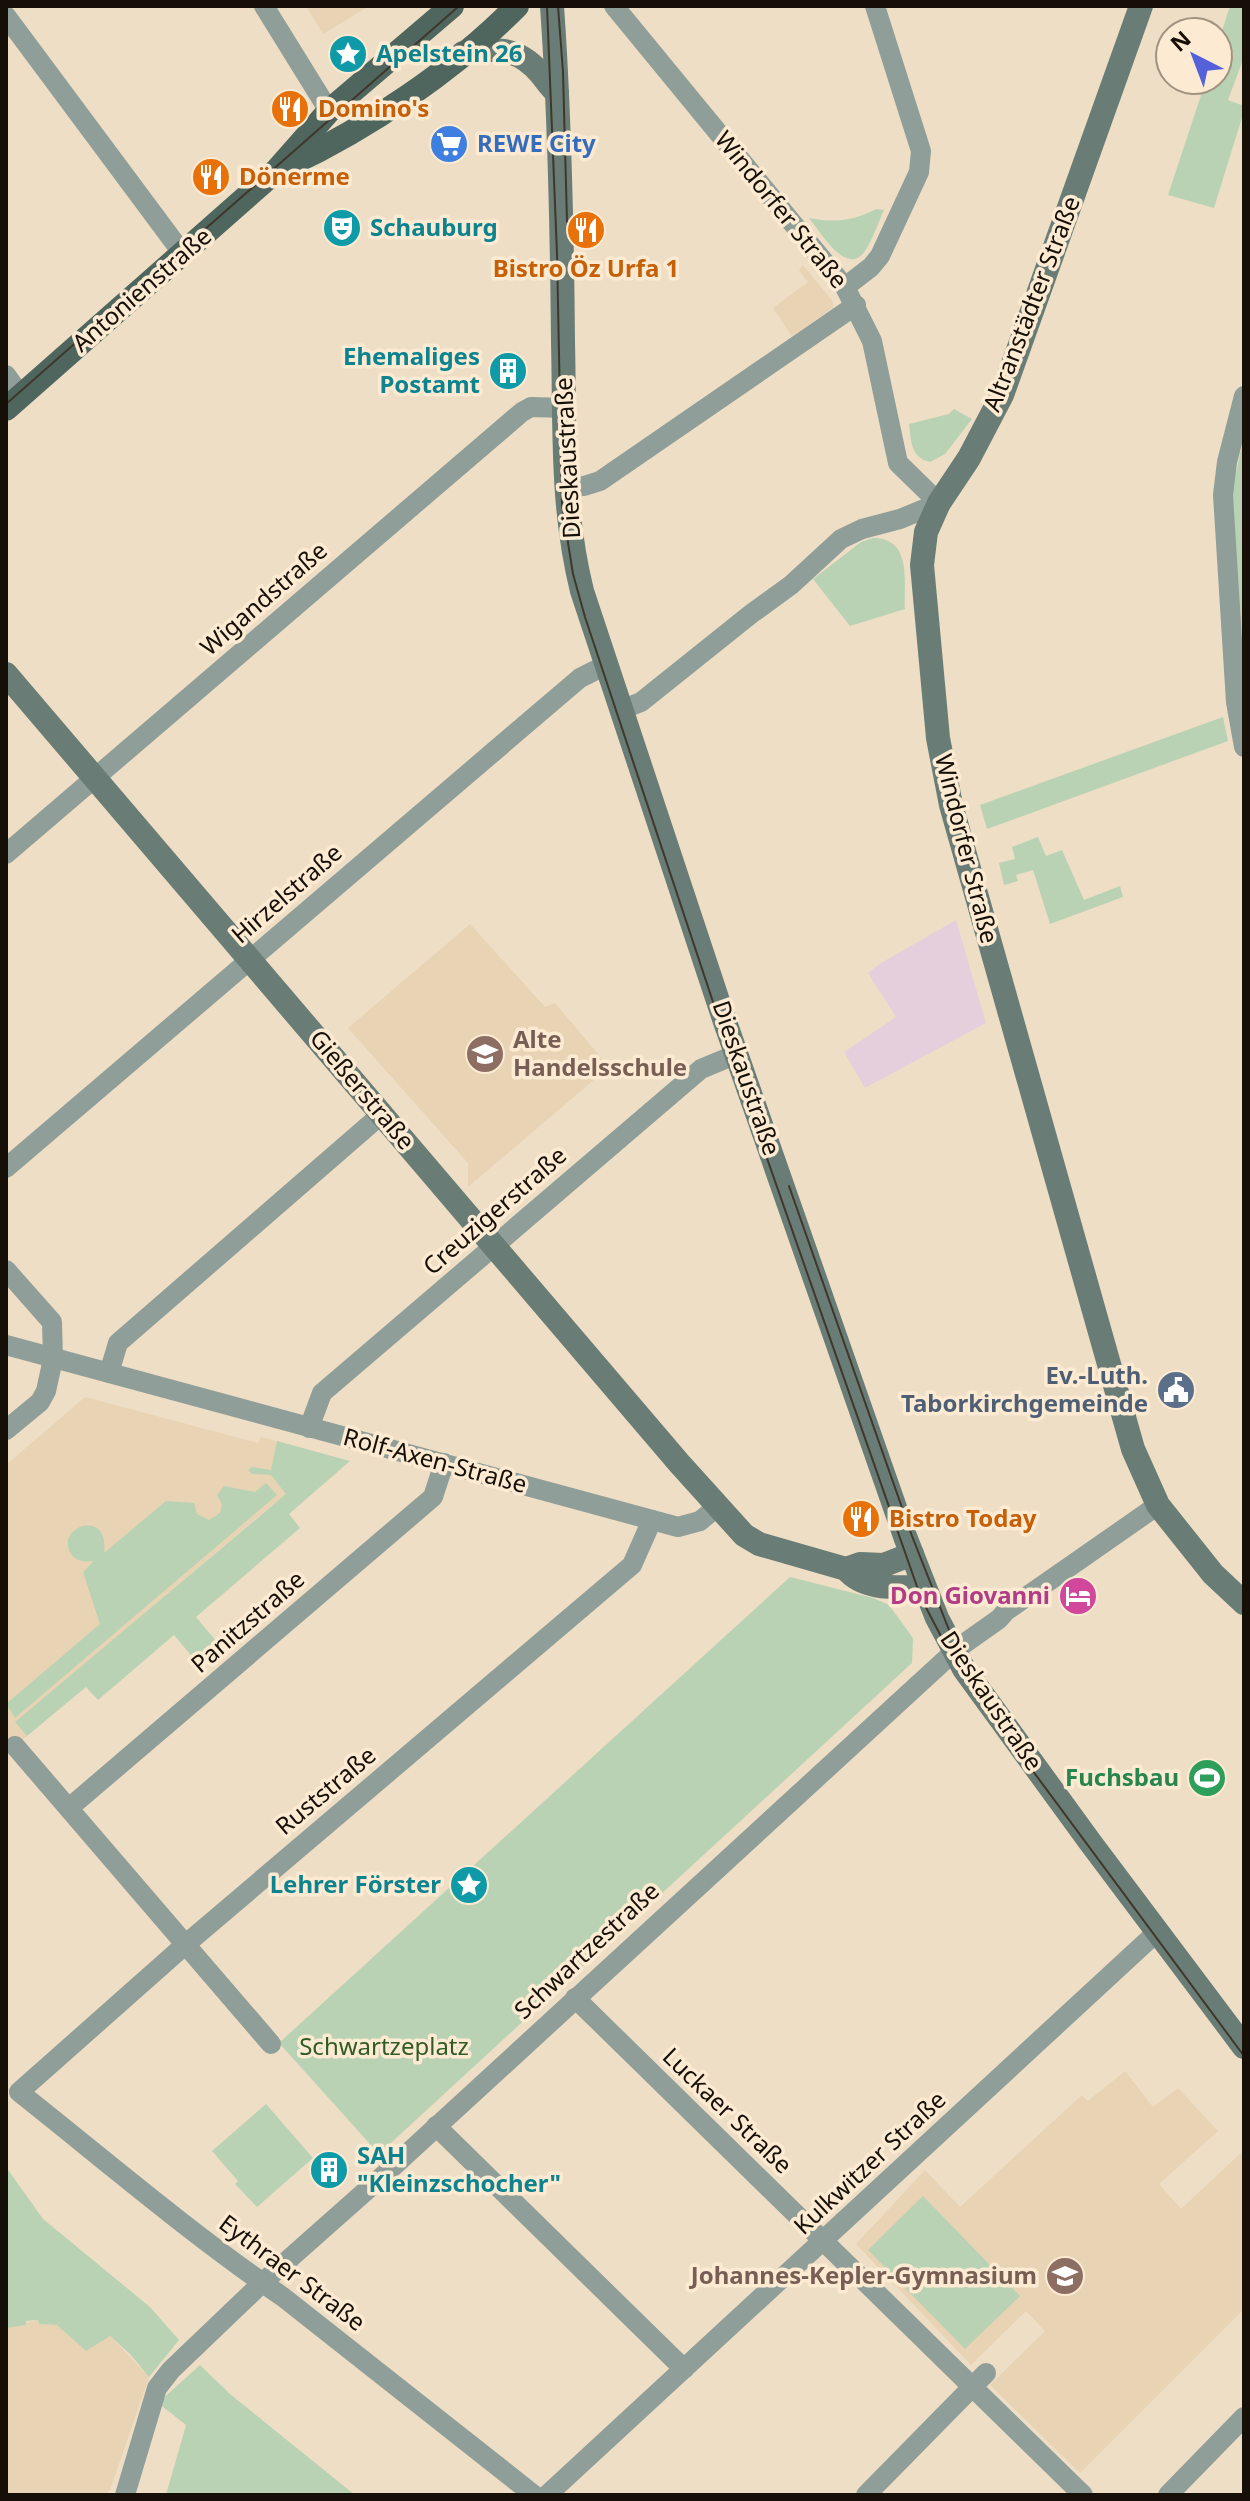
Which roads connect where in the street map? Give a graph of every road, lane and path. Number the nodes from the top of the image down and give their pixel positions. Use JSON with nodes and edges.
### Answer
{"nodes":[{"id":1,"x":264,"y":6,"type":"edge"},
{"id":2,"x":452,"y":6,"type":"edge"},
{"id":3,"x":517,"y":6,"type":"edge"},
{"id":4,"x":552,"y":6,"type":"edge"},
{"id":5,"x":614,"y":6,"type":"edge"},
{"id":6,"x":875,"y":6,"type":"edge"},
{"id":7,"x":1141,"y":6,"type":"edge"},
{"id":8,"x":6,"y":16,"type":"edge"},
{"id":9,"x":463,"y":53,"type":"junction"},
{"id":10,"x":557,"y":93,"type":"junction"},
{"id":11,"x":329,"y":111,"type":"junction"},
{"id":12,"x":277,"y":170,"type":"junction"},
{"id":13,"x":183,"y":254,"type":"junction"},
{"id":14,"x":845,"y":287,"type":"junction"},
{"id":15,"x":856,"y":305,"type":"junction"},
{"id":16,"x":6,"y":375,"type":"edge"},
{"id":17,"x":1244,"y":396,"type":"edge"},
{"id":18,"x":14,"y":403,"type":"edge"},
{"id":19,"x":565,"y":408,"type":"junction"},
{"id":20,"x":565,"y":487,"type":"junction"},
{"id":21,"x":939,"y":503,"type":"junction"},
{"id":22,"x":606,"y":665,"type":"junction"},
{"id":23,"x":6,"y":674,"type":"edge"},
{"id":24,"x":621,"y":710,"type":"junction"},
{"id":25,"x":1244,"y":747,"type":"edge"},
{"id":26,"x":95,"y":779,"type":"junction"},
{"id":27,"x":6,"y":854,"type":"edge"},
{"id":28,"x":251,"y":959,"type":"junction"},
{"id":29,"x":737,"y":1054,"type":"junction"},
{"id":30,"x":383,"y":1113,"type":"junction"},
{"id":31,"x":6,"y":1168,"type":"edge"},
{"id":32,"x":495,"y":1246,"type":"junction"},
{"id":33,"x":6,"y":1270,"type":"edge"},
{"id":34,"x":6,"y":1345,"type":"edge"},
{"id":35,"x":53,"y":1359,"type":"junction"},
{"id":36,"x":109,"y":1373,"type":"junction"},
{"id":37,"x":309,"y":1428,"type":"junction"},
{"id":38,"x":6,"y":1430,"type":"edge"},
{"id":39,"x":444,"y":1463,"type":"junction"},
{"id":40,"x":1158,"y":1505,"type":"junction"},
{"id":41,"x":717,"y":1507,"type":"junction"},
{"id":42,"x":652,"y":1520,"type":"junction"},
{"id":43,"x":912,"y":1554,"type":"junction"},
{"id":44,"x":846,"y":1569,"type":"junction"},
{"id":45,"x":923,"y":1587,"type":"junction"},
{"id":46,"x":1244,"y":1603,"type":"edge"},
{"id":47,"x":954,"y":1651,"type":"junction"},
{"id":48,"x":15,"y":1746,"type":"dead end"},
{"id":49,"x":69,"y":1808,"type":"junction"},
{"id":50,"x":1157,"y":1932,"type":"junction"},
{"id":51,"x":186,"y":1944,"type":"junction"},
{"id":52,"x":575,"y":1998,"type":"junction"},
{"id":53,"x":271,"y":2044,"type":"dead end"},
{"id":54,"x":1244,"y":2047,"type":"edge"},
{"id":55,"x":19,"y":2092,"type":"joint"},
{"id":56,"x":436,"y":2126,"type":"junction"},
{"id":57,"x":824,"y":2241,"type":"junction"},
{"id":58,"x":262,"y":2283,"type":"junction"},
{"id":59,"x":684,"y":2369,"type":"junction"},
{"id":60,"x":980,"y":2379,"type":"junction"},
{"id":61,"x":1244,"y":2417,"type":"edge"},
{"id":62,"x":125,"y":2495,"type":"edge"},
{"id":63,"x":534,"y":2495,"type":"edge"},
{"id":64,"x":547,"y":2495,"type":"edge"},
{"id":65,"x":866,"y":2495,"type":"edge"},
{"id":66,"x":1083,"y":2495,"type":"edge"},
{"id":67,"x":1168,"y":2495,"type":"edge"}],
"edges":[{"from":1,"to":11,"type":"street"},
{"from":2,"to":11,"type":"main road","name":"Antonienstraße"},
{"from":3,"to":9,"type":"main road","name":"Antonienstraße"},
{"from":4,"to":10,"type":"street","name":"Dieskaustraße"},
{"from":5,"to":14,"type":"street","name":"Windorfer Straße"},
{"from":6,"to":14,"type":"street"},
{"from":7,"to":21,"type":"street","name":"Altranstädter Straße"},
{"from":8,"to":13,"type":"street"},
{"from":9,"to":10,"type":"street"},
{"from":9,"to":12,"type":"main road","name":"Antonienstraße"},
{"from":10,"to":19,"type":"street","name":"Dieskaustraße"},
{"from":11,"to":12,"type":"main road","name":"Antonienstraße"},
{"from":12,"to":13,"type":"main road","name":"Antonienstraße"},
{"from":13,"to":18,"type":"main road","name":"Antonienstraße"},
{"from":14,"to":15,"type":"street","name":"Windorfer Straße"},
{"from":15,"to":20,"type":"street"},
{"from":15,"to":21,"type":"street","name":"Windorfer Straße"},
{"from":16,"to":18,"type":"street"},
{"from":17,"to":25,"type":"street"},
{"from":19,"to":20,"type":"street","name":"Dieskaustraße"},
{"from":19,"to":26,"type":"street","name":"Wigandstraße"},
{"from":20,"to":22,"type":"street","name":"Dieskaustraße"},
{"from":21,"to":24,"type":"street"},
{"from":21,"to":40,"type":"street","name":"Windorfer Straße"},
{"from":22,"to":24,"type":"street","name":"Dieskaustraße"},
{"from":22,"to":28,"type":"street","name":"Hirzelstraße"},
{"from":23,"to":26,"type":"street","name":"Gießerstraße"},
{"from":24,"to":29,"type":"street","name":"Dieskaustraße"},
{"from":26,"to":27,"type":"street","name":"Wigandstraße"},
{"from":26,"to":28,"type":"street","name":"Gießerstraße"},
{"from":28,"to":30,"type":"street","name":"Gießerstraße"},
{"from":28,"to":31,"type":"street","name":"Hirzelstraße"},
{"from":29,"to":32,"type":"street","name":"Creuzigerstraße"},
{"from":29,"to":43,"type":"street","name":"Dieskaustraße"},
{"from":30,"to":32,"type":"street","name":"Gießerstraße"},
{"from":30,"to":36,"type":"street"},
{"from":32,"to":37,"type":"street","name":"Creuzigerstraße"},
{"from":32,"to":41,"type":"street","name":"Gießerstraße"},
{"from":33,"to":35,"type":"street"},
{"from":34,"to":35,"type":"street","name":"Rolf-Axen-Straße"},
{"from":35,"to":36,"type":"street","name":"Rolf-Axen-Straße"},
{"from":35,"to":38,"type":"street"},
{"from":36,"to":37,"type":"street","name":"Rolf-Axen-Straße"},
{"from":37,"to":39,"type":"street","name":"Rolf-Axen-Straße"},
{"from":39,"to":42,"type":"street","name":"Rolf-Axen-Straße"},
{"from":39,"to":49,"type":"street","name":"Panitzstraße"},
{"from":40,"to":46,"type":"street","name":"Windorfer Straße"},
{"from":40,"to":47,"type":"street","name":"Schwartzestraße"},
{"from":41,"to":42,"type":"street","name":"Rolf-Axen-Straße"},
{"from":41,"to":44,"type":"street"},
{"from":42,"to":51,"type":"street","name":"Ruststraße"},
{"from":43,"to":44,"type":"street"},
{"from":43,"to":45,"type":"street","name":"Dieskaustraße"},
{"from":44,"to":45,"type":"street"},
{"from":45,"to":47,"type":"street","name":"Dieskaustraße"},
{"from":47,"to":50,"type":"street","name":"Dieskaustraße"},
{"from":47,"to":52,"type":"street","name":"Schwartzestraße"},
{"from":48,"to":49,"type":"street"},
{"from":49,"to":51,"type":"street"},
{"from":50,"to":54,"type":"street","name":"Dieskaustraße"},
{"from":50,"to":57,"type":"street","name":"Kulkwitzer Straße"},
{"from":51,"to":53,"type":"street"},
{"from":51,"to":55,"type":"street","name":"Ruststraße"},
{"from":52,"to":56,"type":"street","name":"Schwartzestraße"},
{"from":52,"to":57,"type":"street","name":"Luckaer Straße"},
{"from":55,"to":58,"type":"street","name":"Eythraer Straße"},
{"from":56,"to":58,"type":"street","name":"Schwartzestraße"},
{"from":56,"to":59,"type":"street"},
{"from":57,"to":59,"type":"street","name":"Kulkwitzer Straße"},
{"from":57,"to":60,"type":"street","name":"Luckaer Straße"},
{"from":58,"to":62,"type":"street","name":"Schwartzestraße"},
{"from":58,"to":63,"type":"street","name":"Eythraer Straße"},
{"from":59,"to":64,"type":"street","name":"Kulkwitzer Straße"},
{"from":60,"to":65,"type":"street"},
{"from":60,"to":66,"type":"street","name":"Luckaer Straße"},
{"from":61,"to":67,"type":"street"}]}
